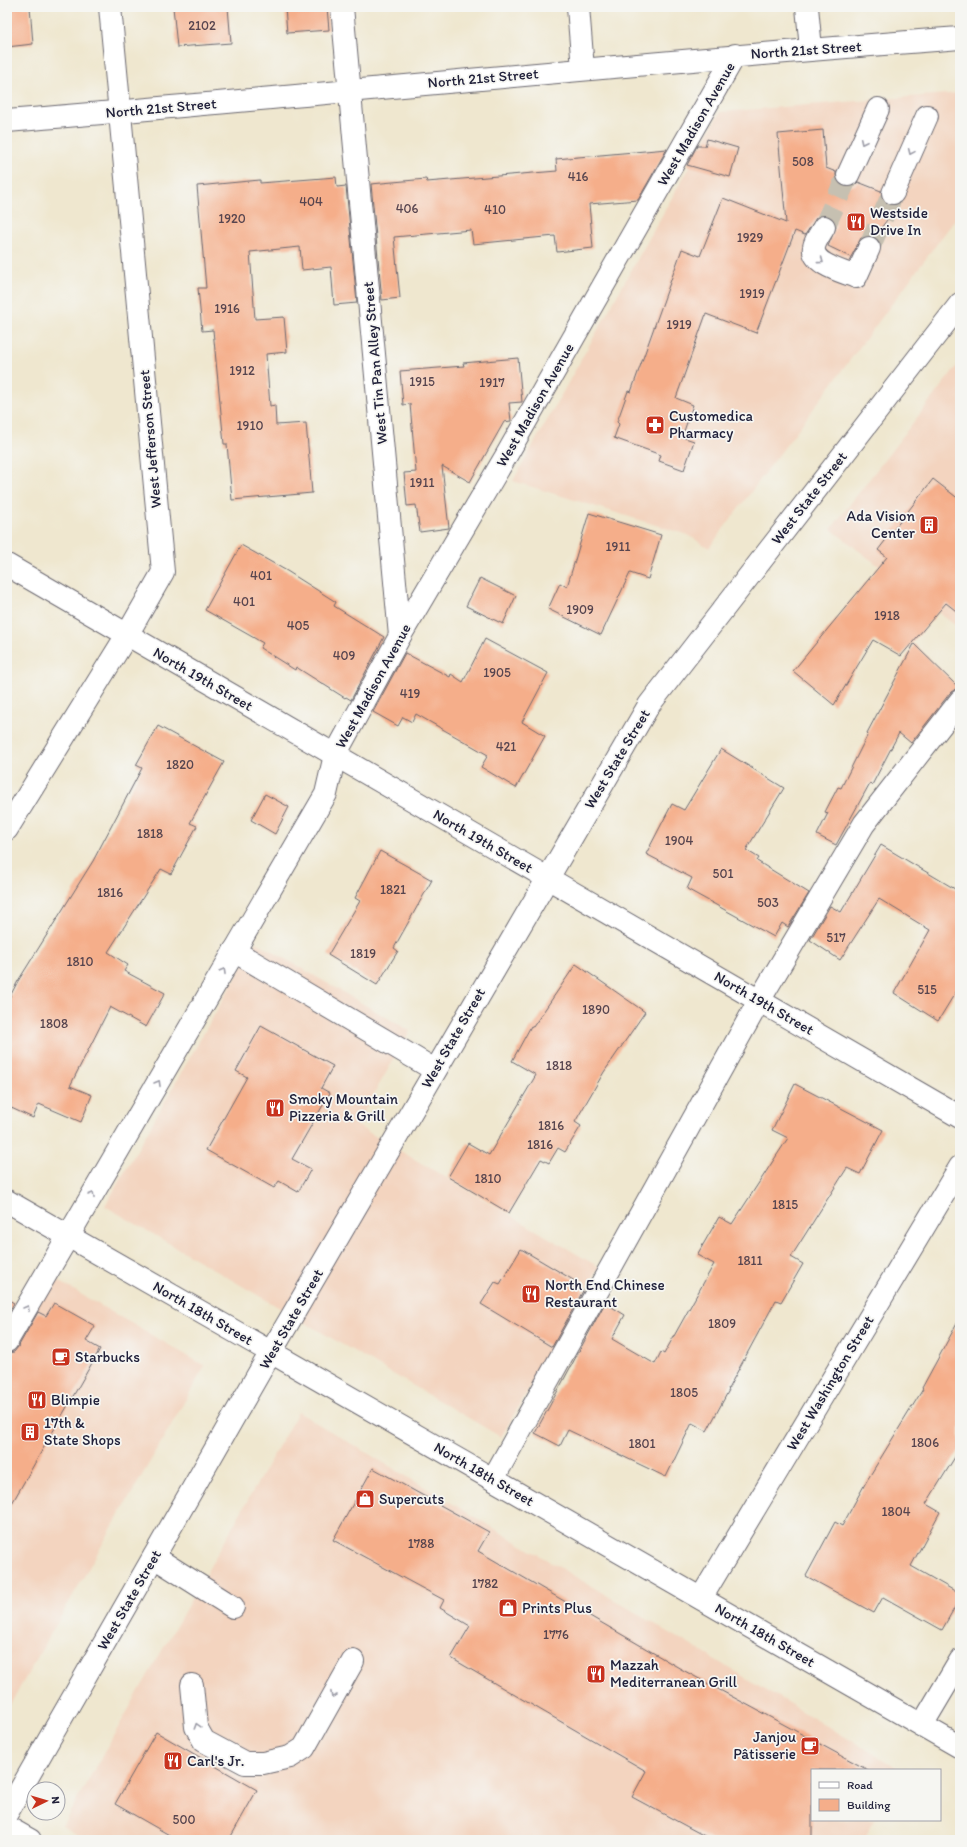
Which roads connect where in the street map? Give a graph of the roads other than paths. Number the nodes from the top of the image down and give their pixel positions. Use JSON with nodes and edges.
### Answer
{"nodes":[{"id":1,"x":110,"y":7,"type":"edge"},
{"id":2,"x":342,"y":7,"type":"edge"},
{"id":3,"x":578,"y":7,"type":"edge"},
{"id":4,"x":807,"y":7,"type":"edge"},
{"id":5,"x":960,"y":38,"type":"edge"},
{"id":6,"x":811,"y":49,"type":"junction"},
{"id":7,"x":735,"y":55,"type":"junction"},
{"id":8,"x":583,"y":69,"type":"junction"},
{"id":9,"x":349,"y":90,"type":"junction"},
{"id":10,"x":878,"y":110,"type":"dead end"},
{"id":11,"x":120,"y":112,"type":"junction"},
{"id":12,"x":927,"y":116,"type":"dead end"},
{"id":13,"x":7,"y":121,"type":"edge"},
{"id":14,"x":848,"y":175,"type":"tunnel mouth"},
{"id":15,"x":893,"y":193,"type":"tunnel mouth"},
{"id":16,"x":824,"y":227,"type":"tunnel mouth"},
{"id":17,"x":869,"y":248,"type":"tunnel mouth"},
{"id":18,"x":960,"y":304,"type":"edge"},
{"id":19,"x":7,"y":565,"type":"edge"},
{"id":20,"x":126,"y":635,"type":"junction"},
{"id":21,"x":400,"y":636,"type":"junction"},
{"id":22,"x":960,"y":701,"type":"edge"},
{"id":23,"x":335,"y":755,"type":"junction"},
{"id":24,"x":7,"y":829,"type":"edge"},
{"id":25,"x":547,"y":878,"type":"junction"},
{"id":26,"x":234,"y":952,"type":"junction"},
{"id":27,"x":759,"y":1001,"type":"junction"},
{"id":28,"x":435,"y":1070,"type":"junction"},
{"id":29,"x":960,"y":1117,"type":"edge"},
{"id":30,"x":960,"y":1167,"type":"edge"},
{"id":31,"x":7,"y":1201,"type":"edge"},
{"id":32,"x":68,"y":1236,"type":"junction"},
{"id":33,"x":7,"y":1341,"type":"edge"},
{"id":34,"x":271,"y":1352,"type":"junction"},
{"id":35,"x":493,"y":1479,"type":"junction"},
{"id":36,"x":154,"y":1557,"type":"junction"},
{"id":37,"x":701,"y":1598,"type":"junction"},
{"id":38,"x":233,"y":1607,"type":"dead end"},
{"id":39,"x":353,"y":1661,"type":"dead end"},
{"id":40,"x":960,"y":1661,"type":"edge"},
{"id":41,"x":192,"y":1685,"type":"dead end"},
{"id":42,"x":922,"y":1725,"type":"junction"},
{"id":43,"x":960,"y":1747,"type":"edge"},
{"id":44,"x":7,"y":1813,"type":"edge"},
{"id":45,"x":7,"y":1827,"type":"edge"},
{"id":46,"x":30,"y":1840,"type":"edge"}],
"edges":[{"from":1,"to":11,"type":"street","name":"West Jefferson Street"},
{"from":2,"to":9,"type":"street","name":"West Tin Pan Alley Street"},
{"from":3,"to":8,"type":"street"},
{"from":4,"to":6,"type":"street"},
{"from":5,"to":6,"type":"street","name":"North 21st Street"},
{"from":6,"to":7,"type":"street","name":"North 21st Street"},
{"from":7,"to":8,"type":"street","name":"North 21st Street"},
{"from":7,"to":21,"type":"street","name":"West Madison Avenue"},
{"from":8,"to":9,"type":"street","name":"North 21st Street"},
{"from":9,"to":11,"type":"street","name":"North 21st Street"},
{"from":9,"to":21,"type":"street","name":"West Tin Pan Alley Street"},
{"from":10,"to":14,"type":"street","one_way":true},
{"from":11,"to":13,"type":"street","name":"North 21st Street"},
{"from":11,"to":20,"type":"street","name":"West Jefferson Street"},
{"from":12,"to":15,"type":"street","one_way":true},
{"from":16,"to":17,"type":"street","one_way":true},
{"from":18,"to":25,"type":"street","name":"West State Street"},
{"from":19,"to":20,"type":"street","name":"North 19th Street"},
{"from":20,"to":23,"type":"street","name":"North 19th Street"},
{"from":20,"to":24,"type":"street","name":"West Jefferson Street"},
{"from":21,"to":23,"type":"street","name":"West Madison Avenue"},
{"from":22,"to":27,"type":"street"},
{"from":23,"to":25,"type":"street","name":"North 19th Street"},
{"from":23,"to":26,"type":"street","name":"West Madison Avenue"},
{"from":25,"to":27,"type":"street","name":"North 19th Street"},
{"from":25,"to":28,"type":"street","name":"West State Street"},
{"from":26,"to":28,"type":"street"},
{"from":32,"to":26,"type":"street","name":"West Madison Avenue","one_way":true},
{"from":27,"to":29,"type":"street","name":"North 19th Street"},
{"from":27,"to":35,"type":"street"},
{"from":28,"to":34,"type":"street","name":"West State Street"},
{"from":30,"to":37,"type":"street","name":"West Washington Street"},
{"from":31,"to":32,"type":"street","name":"North 18th Street"},
{"from":33,"to":32,"type":"street","name":"West Madison Avenue","one_way":true},
{"from":32,"to":34,"type":"street","name":"North 18th Street"},
{"from":34,"to":35,"type":"street","name":"North 18th Street"},
{"from":34,"to":36,"type":"street","name":"West State Street"},
{"from":35,"to":37,"type":"street","name":"North 18th Street"},
{"from":36,"to":38,"type":"street"},
{"from":36,"to":44,"type":"street","name":"West State Street"},
{"from":37,"to":42,"type":"street","name":"North 18th Street"},
{"from":39,"to":41,"type":"street","one_way":true},
{"from":40,"to":42,"type":"street"},
{"from":42,"to":43,"type":"street","name":"North 18th Street"},
{"from":45,"to":46,"type":"street"}]}
